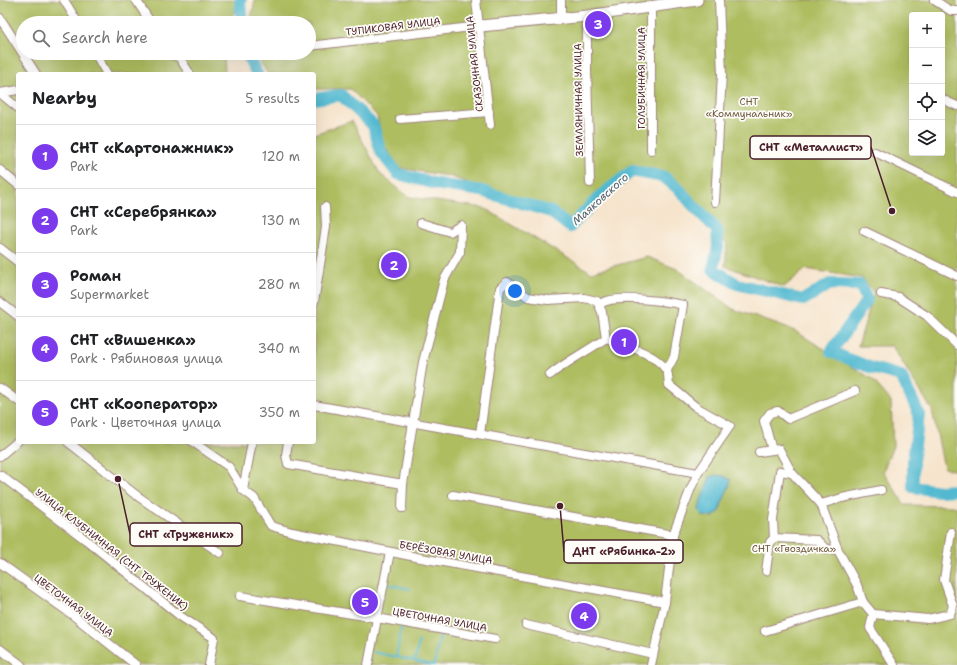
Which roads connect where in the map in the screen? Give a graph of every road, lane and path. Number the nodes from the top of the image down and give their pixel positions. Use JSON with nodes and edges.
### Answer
{"nodes":[{"id":1,"x":64,"y":0,"type":"edge"},
{"id":2,"x":136,"y":0,"type":"edge"},
{"id":3,"x":476,"y":0,"type":"edge"},
{"id":4,"x":561,"y":0,"type":"edge"},
{"id":5,"x":697,"y":0,"type":"edge"},
{"id":6,"x":719,"y":0,"type":"edge"},
{"id":7,"x":934,"y":0,"type":"edge"},
{"id":8,"x":651,"y":7,"type":"junction"},
{"id":9,"x":957,"y":11,"type":"edge"},
{"id":10,"x":74,"y":16,"type":"edge"},
{"id":11,"x":146,"y":16,"type":"edge"},
{"id":12,"x":587,"y":16,"type":"junction"},
{"id":13,"x":0,"y":18,"type":"edge"},
{"id":14,"x":561,"y":18,"type":"junction"},
{"id":15,"x":480,"y":26,"type":"junction"},
{"id":16,"x":16,"y":43,"type":"edge"},
{"id":17,"x":316,"y":45,"type":"edge"},
{"id":18,"x":27,"y":60,"type":"edge"},
{"id":19,"x":99,"y":60,"type":"edge"},
{"id":20,"x":181,"y":60,"type":"edge"},
{"id":21,"x":35,"y":72,"type":"edge"},
{"id":22,"x":106,"y":72,"type":"edge"},
{"id":23,"x":189,"y":72,"type":"edge"},
{"id":24,"x":16,"y":90,"type":"edge"},
{"id":25,"x":0,"y":93,"type":"edge"},
{"id":26,"x":945,"y":101,"type":"edge"},
{"id":27,"x":16,"y":106,"type":"edge"},
{"id":28,"x":957,"y":106,"type":"edge"},
{"id":29,"x":489,"y":112,"type":"junction"},
{"id":30,"x":400,"y":119,"type":"dead end"},
{"id":31,"x":490,"y":125,"type":"dead end"},
{"id":32,"x":651,"y":150,"type":"dead end"},
{"id":33,"x":875,"y":152,"type":"dead end"},
{"id":34,"x":0,"y":170,"type":"edge"},
{"id":35,"x":16,"y":183,"type":"edge"},
{"id":36,"x":590,"y":183,"type":"dead end"},
{"id":37,"x":957,"y":192,"type":"edge"},
{"id":38,"x":715,"y":202,"type":"dead end"},
{"id":39,"x":325,"y":208,"type":"dead end"},
{"id":40,"x":421,"y":222,"type":"dead end"},
{"id":41,"x":864,"y":231,"type":"dead end"},
{"id":42,"x":0,"y":248,"type":"edge"},
{"id":43,"x":16,"y":260,"type":"edge"},
{"id":44,"x":957,"y":276,"type":"edge"},
{"id":45,"x":316,"y":290,"type":"edge"},
{"id":46,"x":881,"y":294,"type":"dead end"},
{"id":47,"x":0,"y":302,"type":"edge"},
{"id":48,"x":599,"y":305,"type":"junction"},
{"id":49,"x":16,"y":314,"type":"edge"},
{"id":50,"x":606,"y":338,"type":"junction"},
{"id":51,"x":957,"y":345,"type":"edge"},
{"id":52,"x":667,"y":370,"type":"junction"},
{"id":53,"x":550,"y":375,"type":"dead end"},
{"id":54,"x":0,"y":388,"type":"edge"},
{"id":55,"x":855,"y":392,"type":"dead end"},
{"id":56,"x":16,"y":400,"type":"edge"},
{"id":57,"x":316,"y":405,"type":"edge"},
{"id":58,"x":413,"y":422,"type":"junction"},
{"id":59,"x":480,"y":434,"type":"junction"},
{"id":60,"x":16,"y":443,"type":"edge"},
{"id":61,"x":71,"y":444,"type":"edge"},
{"id":62,"x":196,"y":444,"type":"edge"},
{"id":63,"x":252,"y":444,"type":"edge"},
{"id":64,"x":288,"y":444,"type":"edge"},
{"id":65,"x":772,"y":450,"type":"junction"},
{"id":66,"x":759,"y":452,"type":"dead end"},
{"id":67,"x":0,"y":456,"type":"edge"},
{"id":68,"x":698,"y":472,"type":"junction"},
{"id":69,"x":792,"y":473,"type":"junction"},
{"id":70,"x":0,"y":475,"type":"edge"},
{"id":71,"x":403,"y":484,"type":"junction"},
{"id":72,"x":243,"y":490,"type":"junction"},
{"id":73,"x":881,"y":490,"type":"dead end"},
{"id":74,"x":453,"y":495,"type":"dead end"},
{"id":75,"x":821,"y":504,"type":"junction"},
{"id":76,"x":402,"y":508,"type":"dead end"},
{"id":77,"x":951,"y":532,"type":"dead end"},
{"id":78,"x":673,"y":535,"type":"junction"},
{"id":79,"x":774,"y":538,"type":"junction"},
{"id":80,"x":838,"y":550,"type":"junction"},
{"id":81,"x":390,"y":552,"type":"junction"},
{"id":82,"x":220,"y":553,"type":"dead end"},
{"id":83,"x":0,"y":562,"type":"edge"},
{"id":84,"x":766,"y":571,"type":"dead end"},
{"id":85,"x":240,"y":596,"type":"dead end"},
{"id":86,"x":665,"y":602,"type":"junction"},
{"id":87,"x":863,"y":602,"type":"junction"},
{"id":88,"x":872,"y":614,"type":"junction"},
{"id":89,"x":377,"y":618,"type":"junction"},
{"id":90,"x":526,"y":625,"type":"dead end"},
{"id":91,"x":764,"y":631,"type":"dead end"},
{"id":92,"x":495,"y":639,"type":"dead end"},
{"id":93,"x":0,"y":649,"type":"edge"},
{"id":94,"x":653,"y":654,"type":"junction"},
{"id":95,"x":21,"y":665,"type":"edge"},
{"id":96,"x":136,"y":665,"type":"edge"},
{"id":97,"x":209,"y":665,"type":"edge"},
{"id":98,"x":368,"y":665,"type":"edge"},
{"id":99,"x":650,"y":665,"type":"edge"},
{"id":100,"x":884,"y":665,"type":"edge"},
{"id":101,"x":894,"y":665,"type":"edge"}],
"edges":[{"from":1,"to":10,"type":"street"},
{"from":2,"to":11,"type":"street"},
{"from":3,"to":15,"type":"street","name":"СКАЗОЧНАЯ УЛИЦА"},
{"from":4,"to":14,"type":"street"},
{"from":5,"to":8,"type":"street"},
{"from":6,"to":38,"type":"street"},
{"from":7,"to":9,"type":"street"},
{"from":8,"to":12,"type":"street"},
{"from":8,"to":32,"type":"street","name":"ГОЛУБИЧНАЯ УЛИЦА"},
{"from":12,"to":14,"type":"street"},
{"from":12,"to":36,"type":"street","name":"ЗЕМЛЯНИЧНАЯ УЛИЦА"},
{"from":13,"to":16,"type":"street"},
{"from":14,"to":15,"type":"street"},
{"from":15,"to":17,"type":"street","name":"ТУПИКОВАЯ УЛИЦА"},
{"from":15,"to":29,"type":"street","name":"СКАЗОЧНАЯ УЛИЦА"},
{"from":18,"to":21,"type":"street"},
{"from":19,"to":22,"type":"street"},
{"from":20,"to":23,"type":"street"},
{"from":24,"to":25,"type":"street"},
{"from":25,"to":27,"type":"street"},
{"from":26,"to":28,"type":"street"},
{"from":29,"to":30,"type":"street"},
{"from":29,"to":31,"type":"street","name":"СКАЗОЧНАЯ УЛИЦА"},
{"from":33,"to":37,"type":"street"},
{"from":34,"to":35,"type":"street"},
{"from":39,"to":45,"type":"street"},
{"from":40,"to":58,"type":"street"},
{"from":41,"to":44,"type":"street"},
{"from":42,"to":43,"type":"street"},
{"from":46,"to":51,"type":"street"},
{"from":47,"to":49,"type":"street"},
{"from":48,"to":50,"type":"street"},
{"from":48,"to":52,"type":"street"},
{"from":48,"to":59,"type":"street"},
{"from":50,"to":52,"type":"street"},
{"from":50,"to":53,"type":"street"},
{"from":52,"to":68,"type":"street"},
{"from":54,"to":56,"type":"street"},
{"from":55,"to":65,"type":"street"},
{"from":57,"to":58,"type":"street"},
{"from":58,"to":59,"type":"street"},
{"from":58,"to":71,"type":"street"},
{"from":59,"to":68,"type":"street"},
{"from":60,"to":67,"type":"street"},
{"from":61,"to":82,"type":"street"},
{"from":62,"to":72,"type":"street","name":"БЕРЁЗОВАЯ УЛИЦА"},
{"from":63,"to":72,"type":"street"},
{"from":64,"to":71,"type":"street"},
{"from":65,"to":66,"type":"street"},
{"from":65,"to":69,"type":"street"},
{"from":68,"to":78,"type":"street"},
{"from":69,"to":75,"type":"street"},
{"from":69,"to":79,"type":"street"},
{"from":70,"to":97,"type":"street","name":"УЛИЦА КЛУБНИЧНАЯ (СНТ ТРУЖЕНИК)"},
{"from":71,"to":76,"type":"street"},
{"from":72,"to":81,"type":"street","name":"БЕРЁЗОВАЯ УЛИЦА"},
{"from":73,"to":75,"type":"street"},
{"from":74,"to":78,"type":"street"},
{"from":75,"to":80,"type":"street"},
{"from":77,"to":88,"type":"street"},
{"from":78,"to":86,"type":"street"},
{"from":79,"to":80,"type":"street"},
{"from":79,"to":84,"type":"street"},
{"from":80,"to":87,"type":"street"},
{"from":81,"to":86,"type":"street","name":"БЕРЁЗОВАЯ УЛИЦА"},
{"from":81,"to":89,"type":"street"},
{"from":83,"to":96,"type":"street","name":"ЦВЕТОЧНАЯ УЛИЦА"},
{"from":85,"to":89,"type":"street","name":"ЦВЕТОЧНАЯ УЛИЦА"},
{"from":86,"to":94,"type":"street"},
{"from":87,"to":88,"type":"street"},
{"from":87,"to":91,"type":"street"},
{"from":88,"to":101,"type":"street"},
{"from":89,"to":92,"type":"street","name":"ЦВЕТОЧНАЯ УЛИЦА"},
{"from":89,"to":98,"type":"street"},
{"from":90,"to":94,"type":"street"},
{"from":93,"to":95,"type":"street"},
{"from":94,"to":99,"type":"street"},
{"from":100,"to":101,"type":"street"}]}
